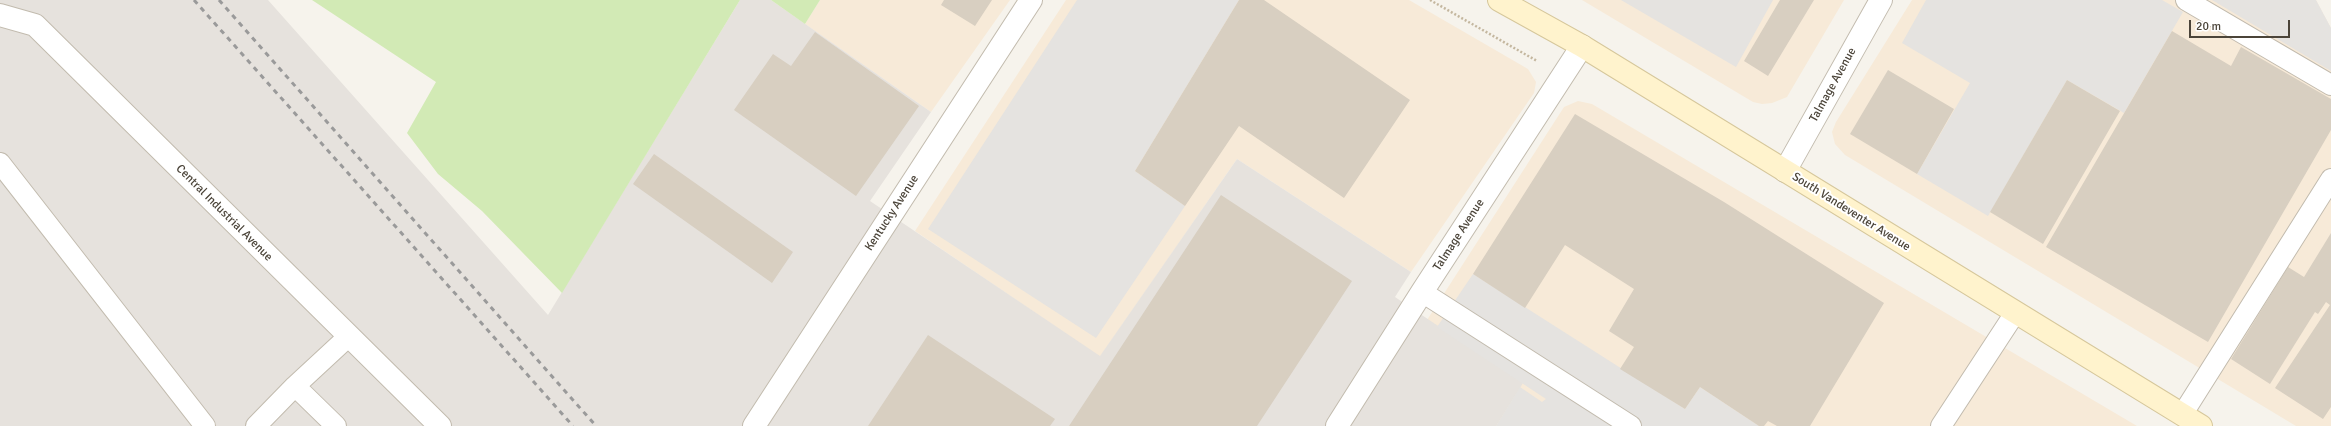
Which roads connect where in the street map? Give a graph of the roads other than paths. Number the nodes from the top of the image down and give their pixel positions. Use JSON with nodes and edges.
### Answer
{"nodes":[{"id":1,"x":1030,"y":0,"type":"edge"},
{"id":2,"x":1499,"y":0,"type":"edge"},
{"id":3,"x":1881,"y":0,"type":"edge"},
{"id":4,"x":2186,"y":0,"type":"edge"},
{"id":5,"x":0,"y":15,"type":"edge"},
{"id":6,"x":1582,"y":46,"type":"junction"},
{"id":7,"x":2331,"y":85,"type":"edge"},
{"id":8,"x":0,"y":163,"type":"edge"},
{"id":9,"x":1784,"y":170,"type":"junction"},
{"id":10,"x":2331,"y":179,"type":"edge"},
{"id":11,"x":1422,"y":292,"type":"junction"},
{"id":12,"x":2015,"y":313,"type":"junction"},
{"id":13,"x":349,"y":336,"type":"junction"},
{"id":14,"x":295,"y":386,"type":"junction"},
{"id":15,"x":2182,"y":415,"type":"junction"},
{"id":16,"x":205,"y":426,"type":"edge"},
{"id":17,"x":256,"y":426,"type":"edge"},
{"id":18,"x":336,"y":426,"type":"edge"},
{"id":19,"x":440,"y":426,"type":"edge"},
{"id":20,"x":754,"y":426,"type":"edge"},
{"id":21,"x":1338,"y":426,"type":"edge"},
{"id":22,"x":1631,"y":426,"type":"edge"},
{"id":23,"x":1941,"y":426,"type":"edge"},
{"id":24,"x":2201,"y":426,"type":"edge"}],
"edges":[{"from":1,"to":20,"type":"street","name":"Kentucky Avenue"},
{"from":2,"to":6,"type":"main road","name":"South Vandeventer Avenue"},
{"from":3,"to":9,"type":"street","name":"Talmage Avenue"},
{"from":4,"to":7,"type":"lane"},
{"from":5,"to":13,"type":"street","name":"Central Industrial Avenue"},
{"from":6,"to":9,"type":"main road","name":"South Vandeventer Avenue"},
{"from":6,"to":11,"type":"street","name":"Talmage Avenue"},
{"from":8,"to":16,"type":"lane"},
{"from":9,"to":12,"type":"main road","name":"South Vandeventer Avenue"},
{"from":10,"to":15,"type":"lane"},
{"from":11,"to":21,"type":"street","name":"Talmage Avenue"},
{"from":11,"to":22,"type":"lane"},
{"from":12,"to":15,"type":"main road","name":"South Vandeventer Avenue"},
{"from":12,"to":23,"type":"lane"},
{"from":13,"to":14,"type":"lane"},
{"from":13,"to":19,"type":"street","name":"Central Industrial Avenue"},
{"from":14,"to":17,"type":"lane"},
{"from":14,"to":18,"type":"lane"},
{"from":15,"to":24,"type":"main road","name":"South Vandeventer Avenue"}]}
